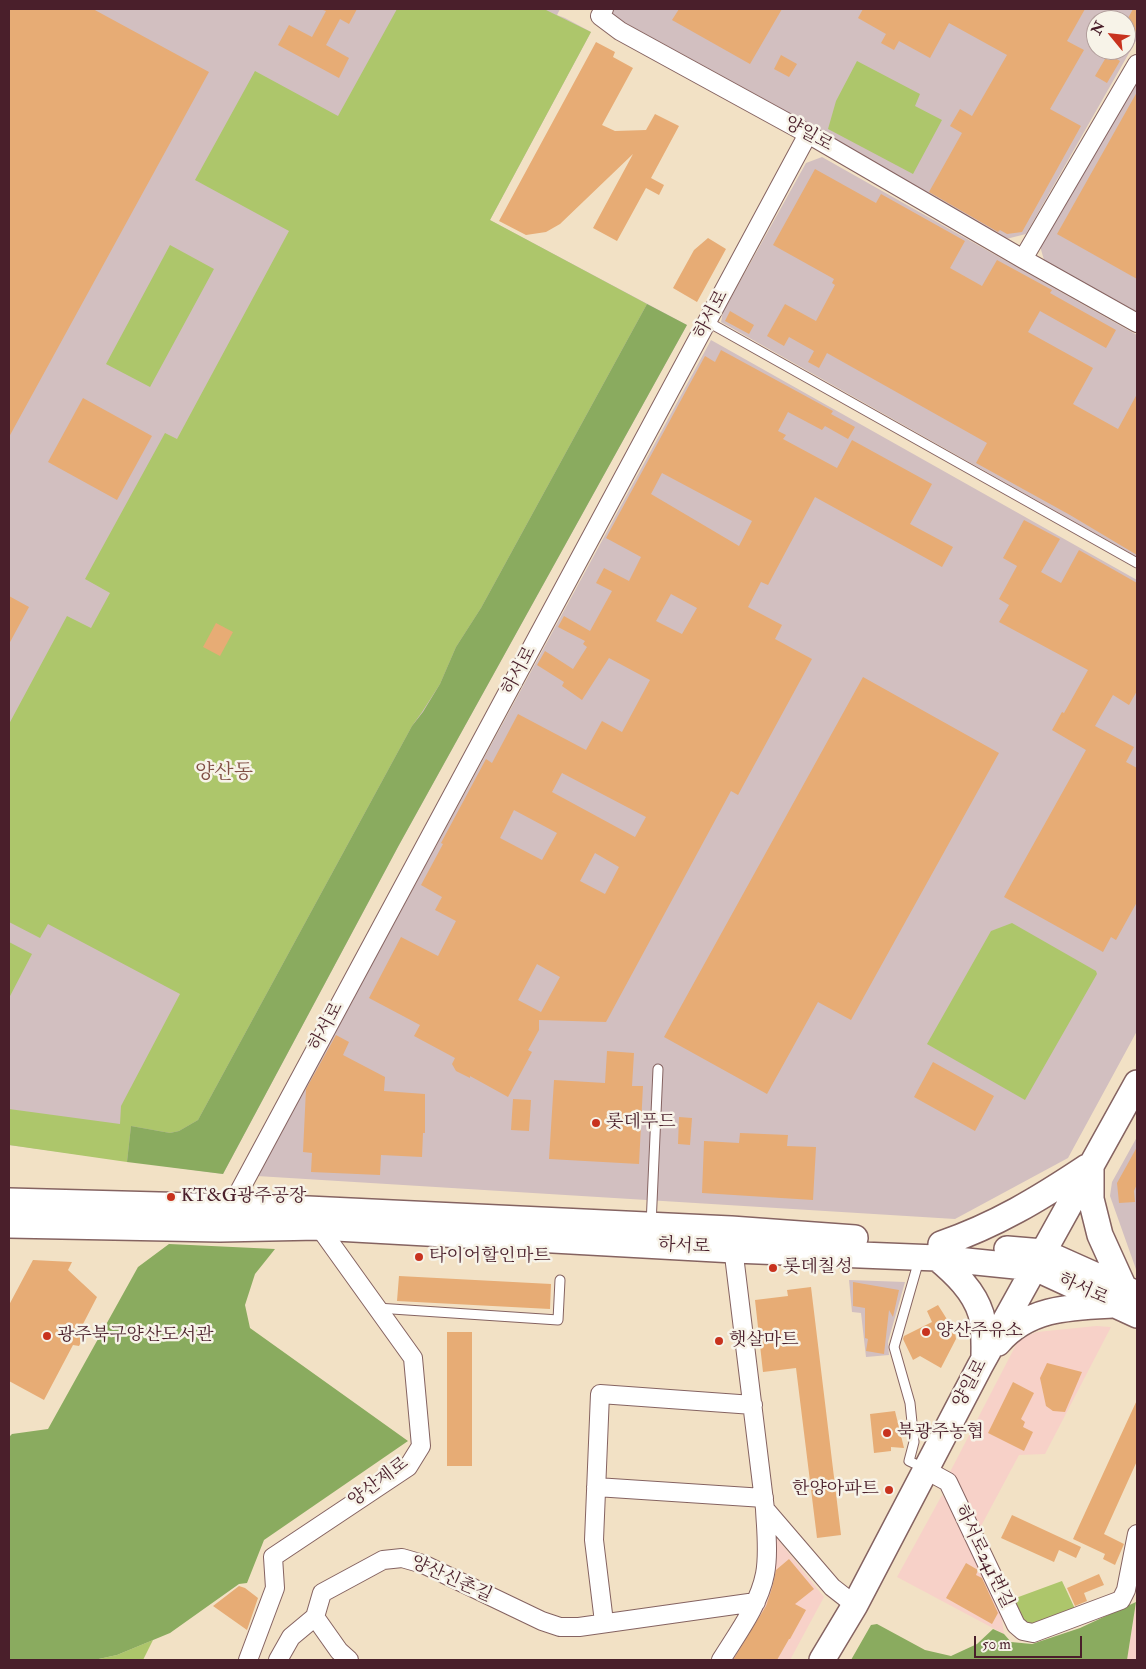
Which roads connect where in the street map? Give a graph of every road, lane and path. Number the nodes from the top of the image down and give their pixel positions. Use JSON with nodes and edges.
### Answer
{"nodes":[{"id":1,"x":604,"y":9,"type":"edge"},
{"id":2,"x":1137,"y":64,"type":"edge"},
{"id":3,"x":808,"y":134,"type":"junction"},
{"id":4,"x":1023,"y":259,"type":"junction"},
{"id":5,"x":708,"y":322,"type":"junction"},
{"id":6,"x":1137,"y":323,"type":"edge"},
{"id":7,"x":1137,"y":562,"type":"edge"},
{"id":8,"x":658,"y":1069,"type":"dead end"},
{"id":9,"x":1137,"y":1083,"type":"edge"},
{"id":10,"x":1091,"y":1164,"type":"junction"},
{"id":11,"x":9,"y":1201,"type":"edge"},
{"id":12,"x":225,"y":1218,"type":"junction"},
{"id":13,"x":313,"y":1218,"type":"junction"},
{"id":14,"x":9,"y":1225,"type":"edge"},
{"id":15,"x":651,"y":1235,"type":"junction"},
{"id":16,"x":732,"y":1239,"type":"junction"},
{"id":17,"x":933,"y":1253,"type":"junction"},
{"id":18,"x":1039,"y":1260,"type":"junction"},
{"id":19,"x":560,"y":1280,"type":"dead end"},
{"id":20,"x":1129,"y":1300,"type":"edge"},
{"id":21,"x":377,"y":1308,"type":"junction"},
{"id":22,"x":984,"y":1358,"type":"junction"},
{"id":23,"x":753,"y":1405,"type":"junction"},
{"id":24,"x":926,"y":1470,"type":"junction"},
{"id":25,"x":596,"y":1487,"type":"junction"},
{"id":26,"x":765,"y":1504,"type":"junction"},
{"id":27,"x":1137,"y":1534,"type":"edge"},
{"id":28,"x":756,"y":1602,"type":"junction"},
{"id":29,"x":855,"y":1605,"type":"junction"},
{"id":30,"x":315,"y":1617,"type":"junction"},
{"id":31,"x":604,"y":1622,"type":"junction"},
{"id":32,"x":248,"y":1660,"type":"edge"},
{"id":33,"x":278,"y":1660,"type":"edge"},
{"id":34,"x":349,"y":1660,"type":"edge"},
{"id":35,"x":722,"y":1660,"type":"edge"},
{"id":36,"x":822,"y":1660,"type":"edge"}],
"edges":[{"from":1,"to":3,"type":"street","name":"양일로"},
{"from":2,"to":4,"type":"street"},
{"from":3,"to":4,"type":"street","name":"양일로"},
{"from":3,"to":5,"type":"street","name":"하서로"},
{"from":4,"to":6,"type":"street","name":"양일로"},
{"from":5,"to":7,"type":"lane"},
{"from":5,"to":12,"type":"street","name":"하서로"},
{"from":8,"to":15,"type":"lane"},
{"from":9,"to":10,"type":"main road","name":"양일로"},
{"from":10,"to":17,"type":"main road"},
{"from":10,"to":18,"type":"main road","name":"양일로"},
{"from":10,"to":20,"type":"main road"},
{"from":11,"to":12,"type":"main road","name":"하서로"},
{"from":12,"to":13,"type":"main road","name":"하서로"},
{"from":12,"to":14,"type":"main road","name":"하서로"},
{"from":13,"to":15,"type":"main road","name":"하서로"},
{"from":13,"to":21,"type":"street","name":"양산제로"},
{"from":15,"to":16,"type":"main road","name":"하서로"},
{"from":16,"to":17,"type":"main road","name":"하서로"},
{"from":16,"to":23,"type":"street"},
{"from":17,"to":18,"type":"main road","name":"하서로"},
{"from":17,"to":22,"type":"main road"},
{"from":17,"to":24,"type":"lane"},
{"from":18,"to":20,"type":"main road","name":"하서로"},
{"from":18,"to":22,"type":"main road","name":"양일로"},
{"from":19,"to":21,"type":"lane"},
{"from":20,"to":22,"type":"main road"},
{"from":21,"to":32,"type":"street","name":"양산제로"},
{"from":22,"to":24,"type":"main road","name":"양일로"},
{"from":23,"to":25,"type":"street"},
{"from":23,"to":26,"type":"street"},
{"from":24,"to":27,"type":"street","name":"하서로241번길"},
{"from":24,"to":29,"type":"main road","name":"양일로"},
{"from":25,"to":26,"type":"street"},
{"from":25,"to":31,"type":"street"},
{"from":26,"to":28,"type":"street"},
{"from":26,"to":29,"type":"street"},
{"from":28,"to":31,"type":"street","name":"양산신촌길"},
{"from":28,"to":35,"type":"street"},
{"from":29,"to":36,"type":"main road","name":"양일로"},
{"from":30,"to":31,"type":"street","name":"양산신촌길"},
{"from":30,"to":33,"type":"street"},
{"from":30,"to":34,"type":"street"}]}
